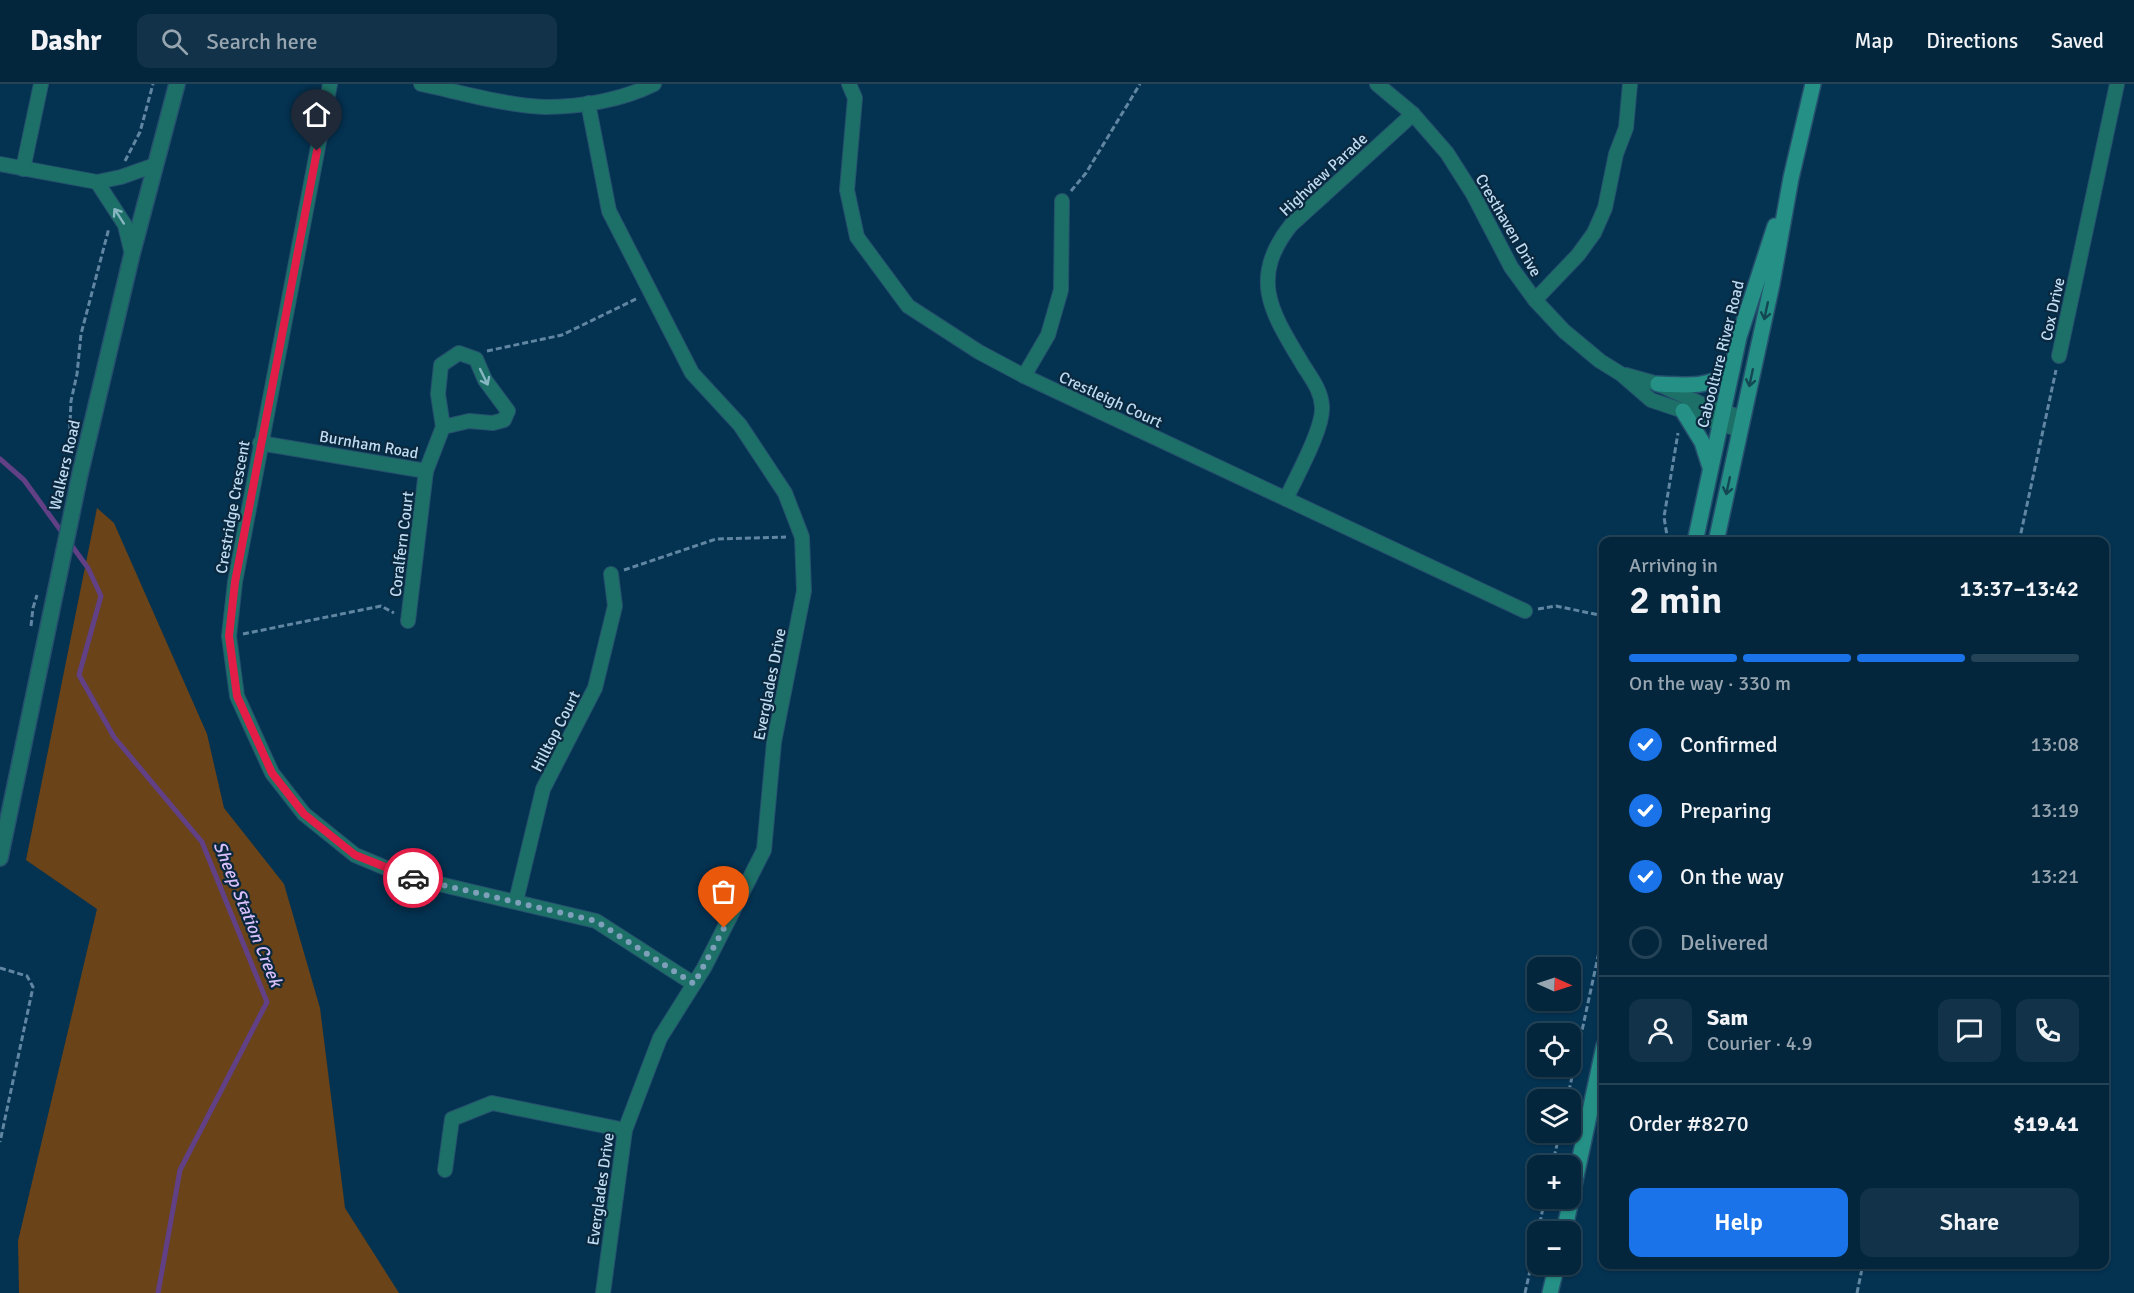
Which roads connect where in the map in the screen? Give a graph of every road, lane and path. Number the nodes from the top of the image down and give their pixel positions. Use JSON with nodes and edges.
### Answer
{"nodes":[{"id":1,"x":41,"y":84,"type":"edge"},
{"id":2,"x":153,"y":84,"type":"edge"},
{"id":3,"x":177,"y":84,"type":"edge"},
{"id":4,"x":330,"y":84,"type":"edge"},
{"id":5,"x":421,"y":84,"type":"edge"},
{"id":6,"x":654,"y":84,"type":"edge"},
{"id":7,"x":849,"y":84,"type":"edge"},
{"id":8,"x":1140,"y":84,"type":"edge"},
{"id":9,"x":1377,"y":84,"type":"edge"},
{"id":10,"x":1630,"y":84,"type":"edge"},
{"id":11,"x":1813,"y":84,"type":"edge"},
{"id":12,"x":2117,"y":84,"type":"edge"},
{"id":13,"x":588,"y":103,"type":"junction"},
{"id":14,"x":1413,"y":114,"type":"junction"},
{"id":15,"x":0,"y":164,"type":"edge"},
{"id":16,"x":155,"y":165,"type":"junction"},
{"id":17,"x":23,"y":169,"type":"junction"},
{"id":18,"x":121,"y":177,"type":"junction"},
{"id":19,"x":1791,"y":178,"type":"junction"},
{"id":20,"x":97,"y":182,"type":"junction"},
{"id":21,"x":1062,"y":201,"type":"joint"},
{"id":22,"x":114,"y":210,"type":"junction"},
{"id":23,"x":132,"y":254,"type":"junction"},
{"id":24,"x":651,"y":292,"type":"junction"},
{"id":25,"x":1535,"y":300,"type":"junction"},
{"id":26,"x":2059,"y":356,"type":"joint"},
{"id":27,"x":476,"y":359,"type":"junction"},
{"id":28,"x":1732,"y":370,"type":"junction"},
{"id":29,"x":1621,"y":374,"type":"junction"},
{"id":30,"x":1024,"y":376,"type":"junction"},
{"id":31,"x":1658,"y":384,"type":"junction"},
{"id":32,"x":1681,"y":418,"type":"junction"},
{"id":33,"x":1721,"y":418,"type":"junction"},
{"id":34,"x":1742,"y":424,"type":"junction"},
{"id":35,"x":443,"y":426,"type":"junction"},
{"id":36,"x":260,"y":443,"type":"junction"},
{"id":37,"x":68,"y":455,"type":"dead end"},
{"id":38,"x":1711,"y":468,"type":"junction"},
{"id":39,"x":426,"y":471,"type":"junction"},
{"id":40,"x":1286,"y":499,"type":"junction"},
{"id":41,"x":802,"y":537,"type":"junction"},
{"id":42,"x":1667,"y":537,"type":"edge"},
{"id":43,"x":1696,"y":537,"type":"edge"},
{"id":44,"x":1717,"y":537,"type":"edge"},
{"id":45,"x":2020,"y":537,"type":"edge"},
{"id":46,"x":611,"y":574,"type":"joint"},
{"id":47,"x":1525,"y":611,"type":"joint"},
{"id":48,"x":1599,"y":615,"type":"edge"},
{"id":49,"x":408,"y":621,"type":"joint"},
{"id":50,"x":229,"y":636,"type":"junction"},
{"id":51,"x":0,"y":858,"type":"edge"},
{"id":52,"x":516,"y":901,"type":"junction"},
{"id":53,"x":1599,"y":952,"type":"edge"},
{"id":54,"x":0,"y":968,"type":"edge"},
{"id":55,"x":694,"y":984,"type":"junction"},
{"id":56,"x":1599,"y":1069,"type":"edge"},
{"id":57,"x":1569,"y":1089,"type":"edge"},
{"id":58,"x":625,"y":1130,"type":"junction"},
{"id":59,"x":0,"y":1142,"type":"edge"},
{"id":60,"x":445,"y":1170,"type":"dead end"},
{"id":61,"x":1566,"y":1221,"type":"edge"},
{"id":62,"x":1862,"y":1269,"type":"edge"},
{"id":63,"x":1529,"y":1275,"type":"edge"},
{"id":64,"x":1554,"y":1275,"type":"edge"},
{"id":65,"x":603,"y":1293,"type":"edge"},
{"id":66,"x":1525,"y":1293,"type":"edge"},
{"id":67,"x":1550,"y":1293,"type":"edge"},
{"id":68,"x":1857,"y":1293,"type":"edge"}],
"edges":[{"from":1,"to":17,"type":"street"},
{"from":2,"to":18,"type":"path"},
{"from":3,"to":16,"type":"street","name":"Walkers Road"},
{"from":4,"to":36,"type":"street","name":"Crestridge Crescent"},
{"from":5,"to":13,"type":"street"},
{"from":6,"to":13,"type":"street"},
{"from":7,"to":30,"type":"street","name":"Crestleigh Court"},
{"from":8,"to":21,"type":"path"},
{"from":9,"to":14,"type":"street","name":"Cresthaven Drive"},
{"from":10,"to":25,"type":"street"},
{"from":11,"to":19,"type":"main road","name":"Caboolture River Road"},
{"from":12,"to":26,"type":"street","name":"Cox Drive"},
{"from":13,"to":24,"type":"street","name":"Everglades Drive"},
{"from":14,"to":25,"type":"street","name":"Cresthaven Drive"},
{"from":14,"to":40,"type":"street","name":"Highview Parade"},
{"from":15,"to":17,"type":"street"},
{"from":16,"to":18,"type":"street"},
{"from":16,"to":23,"type":"street","name":"Walkers Road"},
{"from":17,"to":20,"type":"street"},
{"from":18,"to":20,"type":"street"},
{"from":19,"to":28,"type":"main road","name":"Caboolture River Road"},
{"from":19,"to":34,"type":"main road","name":"Caboolture River Road","one_way":true},
{"from":20,"to":22,"type":"street"},
{"from":21,"to":30,"type":"street"},
{"from":23,"to":22,"type":"street","one_way":true},
{"from":22,"to":37,"type":"path"},
{"from":23,"to":51,"type":"street","name":"Walkers Road"},
{"from":24,"to":27,"type":"path"},
{"from":24,"to":41,"type":"street","name":"Everglades Drive"},
{"from":25,"to":29,"type":"street","name":"Cresthaven Drive"},
{"from":26,"to":45,"type":"path","name":"Cox Drive"},
{"from":27,"to":35,"type":"street","name":"Burnham Road"},
{"from":27,"to":35,"type":"street","one_way":true},
{"from":28,"to":31,"type":"main road"},
{"from":28,"to":33,"type":"main road","name":"Caboolture River Road"},
{"from":29,"to":31,"type":"street","name":"Cresthaven Drive"},
{"from":29,"to":32,"type":"street","name":"Cresthaven Drive"},
{"from":30,"to":40,"type":"street","name":"Crestleigh Court"},
{"from":31,"to":33,"type":"street","name":"Cresthaven Drive"},
{"from":32,"to":33,"type":"street","name":"Cresthaven Drive"},
{"from":32,"to":38,"type":"main road"},
{"from":32,"to":42,"type":"path"},
{"from":33,"to":34,"type":"street","name":"Cresthaven Drive"},
{"from":33,"to":38,"type":"main road","name":"Caboolture River Road"},
{"from":34,"to":44,"type":"main road","name":"Caboolture River Road","one_way":true},
{"from":35,"to":39,"type":"street","name":"Burnham Road"},
{"from":36,"to":39,"type":"street","name":"Burnham Road"},
{"from":36,"to":50,"type":"street","name":"Crestridge Crescent"},
{"from":38,"to":43,"type":"main road","name":"Caboolture River Road"},
{"from":39,"to":49,"type":"street","name":"Coralfern Court"},
{"from":40,"to":47,"type":"street","name":"Crestleigh Court"},
{"from":41,"to":46,"type":"path"},
{"from":41,"to":55,"type":"street","name":"Everglades Drive"},
{"from":46,"to":52,"type":"street","name":"Hilltop Court"},
{"from":47,"to":48,"type":"path"},
{"from":49,"to":50,"type":"path"},
{"from":50,"to":52,"type":"street","name":"Crestridge Crescent"},
{"from":52,"to":55,"type":"street","name":"Crestridge Crescent"},
{"from":53,"to":57,"type":"path"},
{"from":54,"to":59,"type":"path"},
{"from":55,"to":58,"type":"street","name":"Everglades Drive"},
{"from":56,"to":61,"type":"main road"},
{"from":58,"to":60,"type":"street"},
{"from":58,"to":65,"type":"street","name":"Everglades Drive"},
{"from":62,"to":68,"type":"path"},
{"from":63,"to":66,"type":"path"},
{"from":64,"to":67,"type":"main road"}]}
